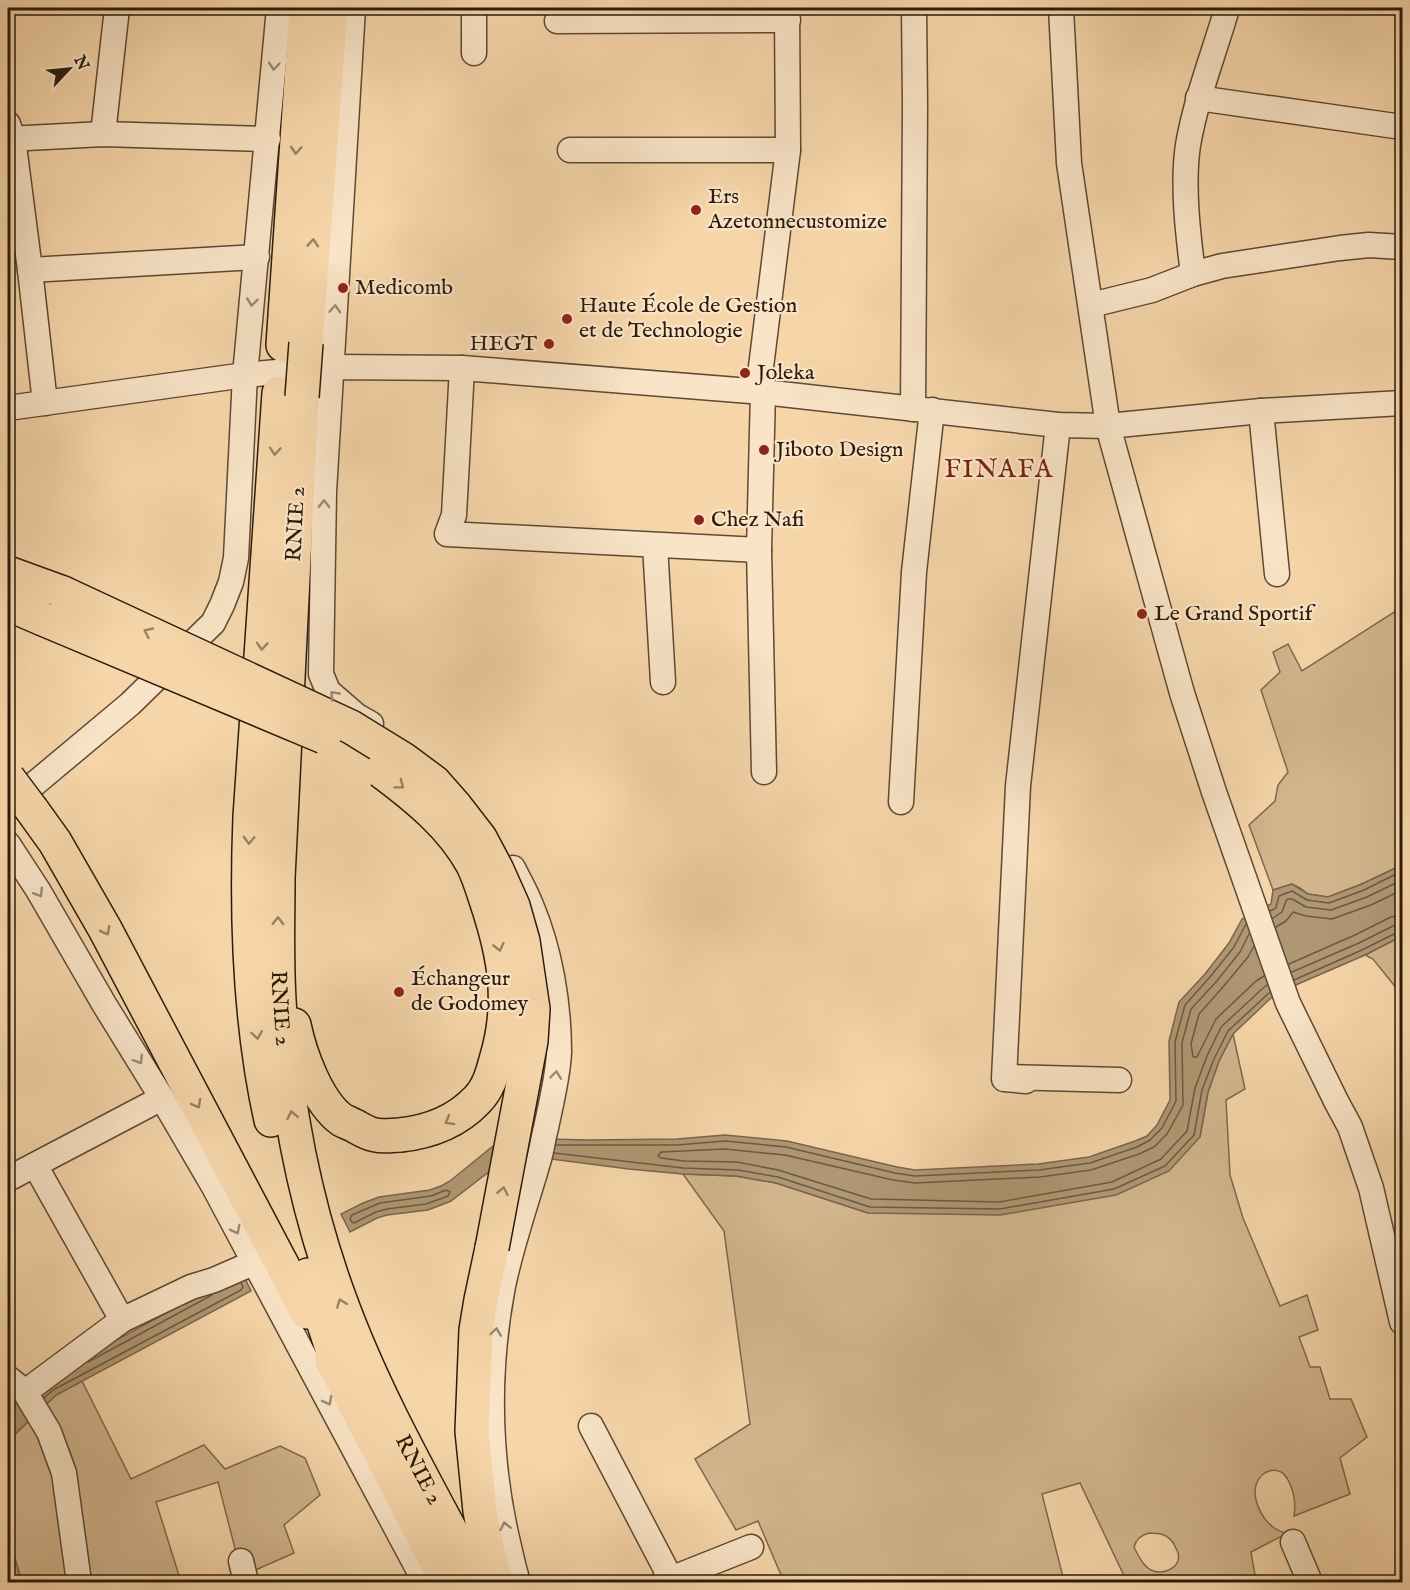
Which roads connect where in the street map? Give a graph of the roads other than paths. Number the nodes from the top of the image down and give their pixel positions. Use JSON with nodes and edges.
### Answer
{"nodes":[{"id":1,"x":117,"y":8,"type":"edge"},
{"id":2,"x":279,"y":8,"type":"edge"},
{"id":3,"x":306,"y":8,"type":"edge"},
{"id":4,"x":331,"y":8,"type":"edge"},
{"id":5,"x":353,"y":8,"type":"edge"},
{"id":6,"x":474,"y":8,"type":"edge"},
{"id":7,"x":914,"y":8,"type":"edge"},
{"id":8,"x":1061,"y":8,"type":"edge"},
{"id":9,"x":1225,"y":8,"type":"edge"},
{"id":10,"x":788,"y":14,"type":"edge"},
{"id":11,"x":557,"y":21,"type":"dead end"},
{"id":12,"x":474,"y":53,"type":"dead end"},
{"id":13,"x":1198,"y":98,"type":"junction"},
{"id":14,"x":1402,"y":127,"type":"edge"},
{"id":15,"x":9,"y":134,"type":"edge"},
{"id":16,"x":103,"y":134,"type":"junction"},
{"id":17,"x":268,"y":139,"type":"junction"},
{"id":18,"x":570,"y":150,"type":"dead end"},
{"id":19,"x":788,"y":150,"type":"junction"},
{"id":20,"x":1402,"y":247,"type":"edge"},
{"id":21,"x":257,"y":256,"type":"junction"},
{"id":22,"x":30,"y":270,"type":"junction"},
{"id":23,"x":1193,"y":274,"type":"junction"},
{"id":24,"x":1091,"y":306,"type":"junction"},
{"id":25,"x":294,"y":344,"type":"junction"},
{"id":26,"x":331,"y":367,"type":"junction"},
{"id":27,"x":462,"y":368,"type":"junction"},
{"id":28,"x":245,"y":375,"type":"junction"},
{"id":29,"x":761,"y":391,"type":"junction"},
{"id":30,"x":291,"y":395,"type":"junction"},
{"id":31,"x":45,"y":403,"type":"junction"},
{"id":32,"x":1402,"y":403,"type":"edge"},
{"id":33,"x":8,"y":408,"type":"edge"},
{"id":34,"x":922,"y":410,"type":"junction"},
{"id":35,"x":1261,"y":411,"type":"junction"},
{"id":36,"x":1058,"y":425,"type":"junction"},
{"id":37,"x":1108,"y":426,"type":"junction"},
{"id":38,"x":655,"y":545,"type":"junction"},
{"id":39,"x":759,"y":550,"type":"junction"},
{"id":40,"x":8,"y":573,"type":"edge"},
{"id":41,"x":1277,"y":574,"type":"dead end"},
{"id":42,"x":8,"y":604,"type":"edge"},
{"id":43,"x":663,"y":682,"type":"dead end"},
{"id":44,"x":764,"y":772,"type":"dead end"},
{"id":45,"x":8,"y":778,"type":"edge"},
{"id":46,"x":901,"y":802,"type":"dead end"},
{"id":47,"x":20,"y":808,"type":"edge"},
{"id":48,"x":8,"y":844,"type":"edge"},
{"id":49,"x":277,"y":953,"type":"junction"},
{"id":50,"x":1119,"y":1080,"type":"dead end"},
{"id":51,"x":162,"y":1098,"type":"junction"},
{"id":52,"x":16,"y":1171,"type":"edge"},
{"id":53,"x":253,"y":1263,"type":"junction"},
{"id":54,"x":122,"y":1320,"type":"junction"},
{"id":55,"x":1402,"y":1322,"type":"edge"},
{"id":56,"x":342,"y":1379,"type":"junction"},
{"id":57,"x":16,"y":1385,"type":"edge"},
{"id":58,"x":591,"y":1426,"type":"dead end"},
{"id":59,"x":1293,"y":1542,"type":"dead end"},
{"id":60,"x":751,"y":1546,"type":"dead end"},
{"id":61,"x":667,"y":1581,"type":"edge"},
{"id":62,"x":79,"y":1582,"type":"edge"},
{"id":63,"x":425,"y":1582,"type":"edge"},
{"id":64,"x":447,"y":1582,"type":"edge"},
{"id":65,"x":478,"y":1582,"type":"edge"},
{"id":66,"x":496,"y":1582,"type":"edge"},
{"id":67,"x":519,"y":1582,"type":"edge"},
{"id":68,"x":1310,"y":1582,"type":"edge"}],
"edges":[{"from":1,"to":16,"type":"street"},
{"from":2,"to":17,"type":"street","one_way":true},
{"from":3,"to":25,"type":"highway","number":"RNIE 2","one_way":true},
{"from":25,"to":4,"type":"highway","number":"RNIE 2","one_way":true},
{"from":26,"to":5,"type":"street","one_way":true},
{"from":6,"to":12,"type":"street"},
{"from":7,"to":34,"type":"street"},
{"from":8,"to":24,"type":"street"},
{"from":9,"to":13,"type":"street"},
{"from":10,"to":11,"type":"street"},
{"from":10,"to":19,"type":"street"},
{"from":13,"to":14,"type":"street"},
{"from":13,"to":23,"type":"street"},
{"from":15,"to":16,"type":"street"},
{"from":15,"to":22,"type":"street"},
{"from":16,"to":17,"type":"street"},
{"from":17,"to":21,"type":"street"},
{"from":18,"to":19,"type":"street"},
{"from":19,"to":29,"type":"street"},
{"from":20,"to":23,"type":"street"},
{"from":21,"to":22,"type":"street"},
{"from":21,"to":28,"type":"street","one_way":true},
{"from":22,"to":31,"type":"street"},
{"from":23,"to":24,"type":"street"},
{"from":24,"to":37,"type":"street"},
{"from":25,"to":30,"type":"highway","number":"RNIE 2","bridge":true},
{"from":26,"to":27,"type":"street"},
{"from":26,"to":28,"type":"street"},
{"from":67,"to":26,"type":"street","one_way":true},
{"from":27,"to":29,"type":"street"},
{"from":27,"to":38,"type":"street"},
{"from":28,"to":31,"type":"street"},
{"from":28,"to":47,"type":"street"},
{"from":29,"to":34,"type":"street"},
{"from":29,"to":39,"type":"street"},
{"from":49,"to":30,"type":"highway","name":"RNIE 2","number":"RNIE 2","one_way":true},
{"from":30,"to":56,"type":"highway","name":"RNIE 2","number":"RNIE 2","one_way":true},
{"from":31,"to":33,"type":"street"},
{"from":32,"to":35,"type":"street"},
{"from":34,"to":36,"type":"street"},
{"from":34,"to":46,"type":"street"},
{"from":35,"to":37,"type":"street"},
{"from":35,"to":41,"type":"street"},
{"from":36,"to":37,"type":"street"},
{"from":36,"to":50,"type":"street"},
{"from":37,"to":55,"type":"street"},
{"from":38,"to":39,"type":"street"},
{"from":38,"to":43,"type":"street"},
{"from":39,"to":44,"type":"street"},
{"from":66,"to":40,"type":"highway","one_way":true,"bridge":true},
{"from":42,"to":49,"type":"highway","one_way":true,"bridge":true},
{"from":45,"to":47,"type":"highway","bridge":true},
{"from":47,"to":56,"type":"highway","one_way":true},
{"from":48,"to":51,"type":"street","one_way":true},
{"from":65,"to":49,"type":"highway","name":"RNIE 2","number":"RNIE 2","one_way":true},
{"from":51,"to":52,"type":"street"},
{"from":51,"to":53,"type":"street","one_way":true},
{"from":52,"to":54,"type":"street"},
{"from":53,"to":54,"type":"street"},
{"from":53,"to":63,"type":"street","one_way":true},
{"from":54,"to":57,"type":"street"},
{"from":56,"to":64,"type":"highway"},
{"from":57,"to":62,"type":"street"},
{"from":58,"to":61,"type":"street"},
{"from":59,"to":68,"type":"street"},
{"from":60,"to":61,"type":"street"}]}
